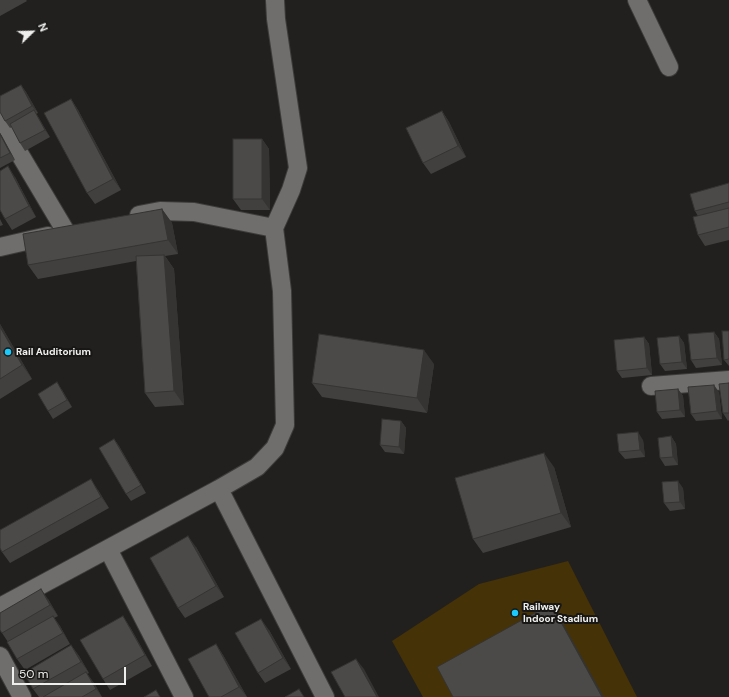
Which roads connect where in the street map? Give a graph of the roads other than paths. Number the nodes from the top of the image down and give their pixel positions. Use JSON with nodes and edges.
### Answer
{"nodes":[{"id":1,"x":275,"y":0,"type":"edge"},
{"id":2,"x":637,"y":0,"type":"edge"},
{"id":3,"x":669,"y":67,"type":"dead end"},
{"id":4,"x":0,"y":121,"type":"edge"},
{"id":5,"x":123,"y":219,"type":"edge"},
{"id":6,"x":274,"y":228,"type":"junction"},
{"id":7,"x":0,"y":247,"type":"edge"},
{"id":8,"x":729,"y":380,"type":"edge"},
{"id":9,"x":651,"y":386,"type":"dead end"},
{"id":10,"x":219,"y":489,"type":"junction"},
{"id":11,"x":108,"y":549,"type":"junction"},
{"id":12,"x":0,"y":607,"type":"edge"},
{"id":13,"x":0,"y":656,"type":"edge"},
{"id":14,"x":22,"y":697,"type":"edge"},
{"id":15,"x":184,"y":697,"type":"edge"},
{"id":16,"x":325,"y":697,"type":"edge"}],
"edges":[{"from":1,"to":6,"type":"street"},
{"from":2,"to":3,"type":"street"},
{"from":4,"to":7,"type":"street"},
{"from":5,"to":6,"type":"street"},
{"from":6,"to":10,"type":"street"},
{"from":8,"to":9,"type":"street"},
{"from":10,"to":11,"type":"street"},
{"from":10,"to":16,"type":"street"},
{"from":11,"to":12,"type":"street"},
{"from":11,"to":15,"type":"street"},
{"from":13,"to":14,"type":"street"}]}
